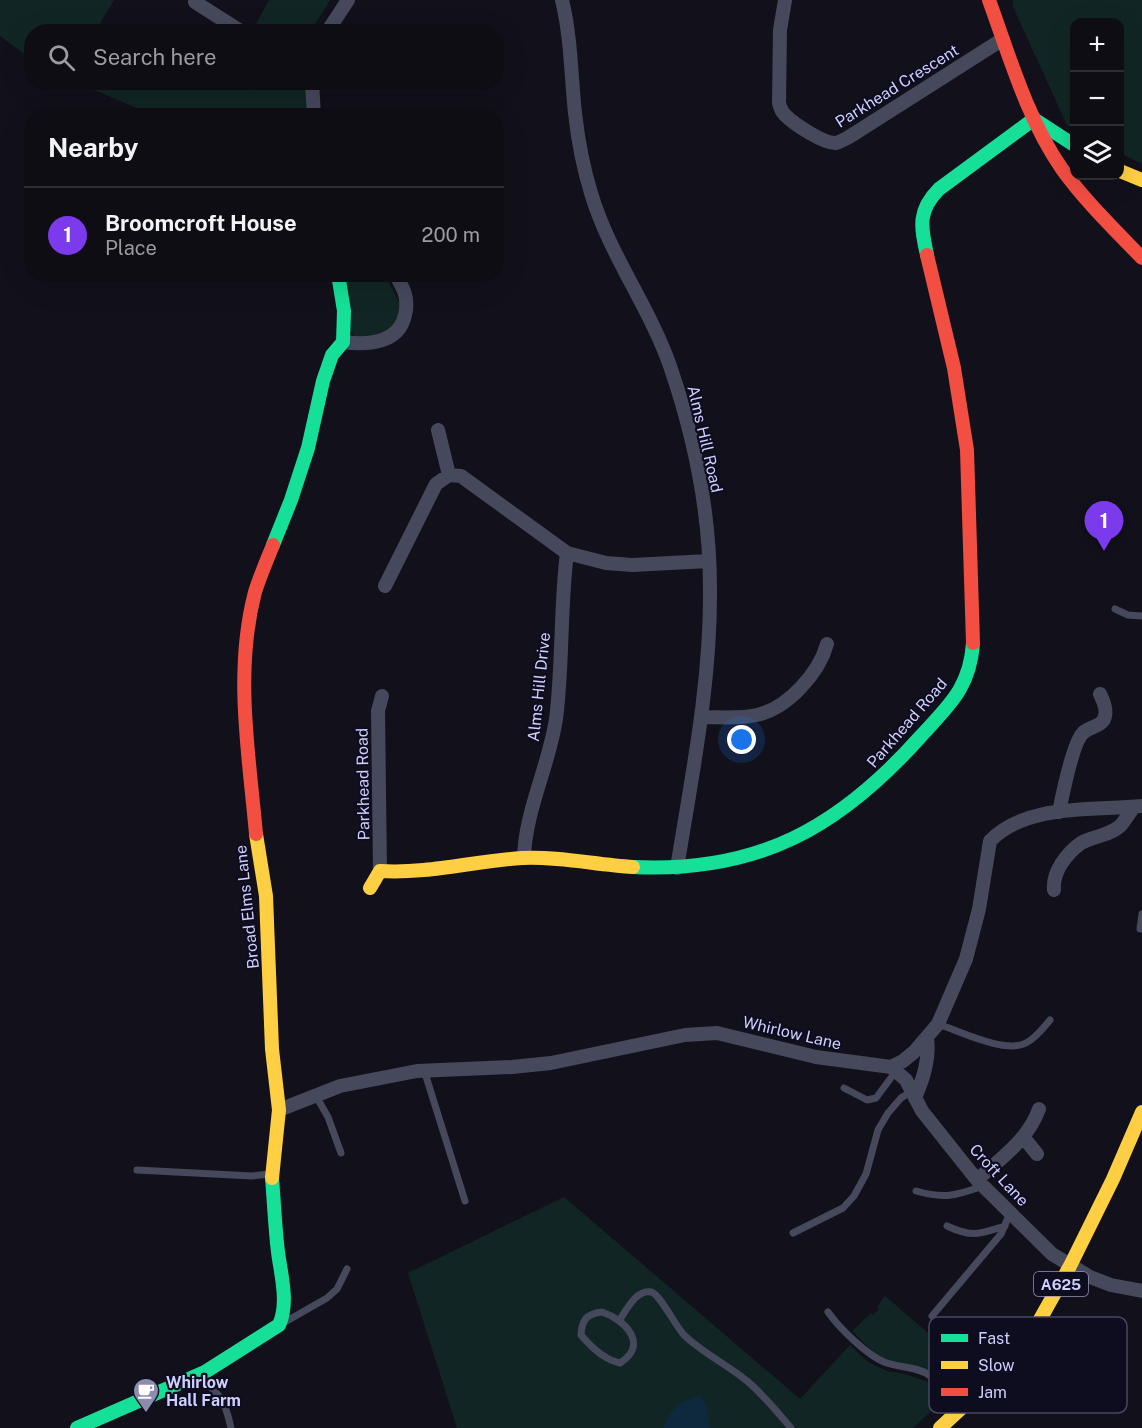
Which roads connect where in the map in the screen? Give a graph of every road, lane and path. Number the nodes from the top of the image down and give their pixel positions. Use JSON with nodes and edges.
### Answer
{"nodes":[{"id":1,"x":348,"y":0,"type":"edge"},
{"id":2,"x":562,"y":0,"type":"edge"},
{"id":3,"x":785,"y":0,"type":"edge"},
{"id":4,"x":989,"y":0,"type":"edge"},
{"id":5,"x":195,"y":2,"type":"dead end"},
{"id":6,"x":229,"y":24,"type":"edge"},
{"id":7,"x":332,"y":24,"type":"edge"},
{"id":8,"x":1003,"y":39,"type":"junction"},
{"id":9,"x":312,"y":90,"type":"edge"},
{"id":10,"x":314,"y":108,"type":"edge"},
{"id":11,"x":1034,"y":119,"type":"junction"},
{"id":12,"x":1070,"y":142,"type":"edge"},
{"id":13,"x":1070,"y":154,"type":"edge"},
{"id":14,"x":1053,"y":155,"type":"junction"},
{"id":15,"x":1124,"y":173,"type":"edge"},
{"id":16,"x":1086,"y":180,"type":"edge"},
{"id":17,"x":1142,"y":180,"type":"edge"},
{"id":18,"x":1088,"y":201,"type":"junction"},
{"id":19,"x":1142,"y":258,"type":"edge"},
{"id":20,"x":339,"y":282,"type":"edge"},
{"id":21,"x":400,"y":282,"type":"edge"},
{"id":22,"x":343,"y":342,"type":"junction"},
{"id":23,"x":438,"y":430,"type":"dead end"},
{"id":24,"x":449,"y":475,"type":"junction"},
{"id":25,"x":567,"y":553,"type":"junction"},
{"id":26,"x":709,"y":561,"type":"junction"},
{"id":27,"x":385,"y":586,"type":"dead end"},
{"id":28,"x":1115,"y":609,"type":"dead end"},
{"id":29,"x":1142,"y":616,"type":"edge"},
{"id":30,"x":827,"y":644,"type":"dead end"},
{"id":31,"x":1100,"y":694,"type":"dead end"},
{"id":32,"x":382,"y":696,"type":"dead end"},
{"id":33,"x":701,"y":717,"type":"junction"},
{"id":34,"x":1138,"y":807,"type":"edge"},
{"id":35,"x":1059,"y":812,"type":"junction"},
{"id":36,"x":524,"y":858,"type":"junction"},
{"id":37,"x":677,"y":868,"type":"junction"},
{"id":38,"x":380,"y":871,"type":"junction"},
{"id":39,"x":370,"y":888,"type":"dead end"},
{"id":40,"x":1054,"y":890,"type":"dead end"},
{"id":41,"x":1142,"y":914,"type":"edge"},
{"id":42,"x":1140,"y":928,"type":"dead end"},
{"id":43,"x":1050,"y":1020,"type":"dead end"},
{"id":44,"x":938,"y":1024,"type":"junction"},
{"id":45,"x":927,"y":1038,"type":"junction"},
{"id":46,"x":894,"y":1069,"type":"junction"},
{"id":47,"x":424,"y":1070,"type":"junction"},
{"id":48,"x":844,"y":1088,"type":"dead end"},
{"id":49,"x":913,"y":1094,"type":"junction"},
{"id":50,"x":316,"y":1096,"type":"junction"},
{"id":51,"x":1039,"y":1108,"type":"dead end"},
{"id":52,"x":279,"y":1110,"type":"junction"},
{"id":53,"x":1142,"y":1112,"type":"edge"},
{"id":54,"x":1024,"y":1138,"type":"junction"},
{"id":55,"x":341,"y":1153,"type":"dead end"},
{"id":56,"x":1037,"y":1154,"type":"dead end"},
{"id":57,"x":137,"y":1170,"type":"dead end"},
{"id":58,"x":272,"y":1174,"type":"junction"},
{"id":59,"x":980,"y":1183,"type":"junction"},
{"id":60,"x":916,"y":1191,"type":"dead end"},
{"id":61,"x":465,"y":1201,"type":"dead end"},
{"id":62,"x":1010,"y":1212,"type":"junction"},
{"id":63,"x":948,"y":1226,"type":"dead end"},
{"id":64,"x":1005,"y":1226,"type":"junction"},
{"id":65,"x":793,"y":1233,"type":"dead end"},
{"id":66,"x":1070,"y":1266,"type":"junction"},
{"id":67,"x":347,"y":1269,"type":"dead end"},
{"id":68,"x":1142,"y":1291,"type":"edge"},
{"id":69,"x":828,"y":1312,"type":"dead end"},
{"id":70,"x":932,"y":1316,"type":"dead end"},
{"id":71,"x":1041,"y":1317,"type":"edge"},
{"id":72,"x":619,"y":1321,"type":"junction"},
{"id":73,"x":279,"y":1325,"type":"junction"},
{"id":74,"x":929,"y":1374,"type":"edge"},
{"id":75,"x":196,"y":1376,"type":"junction"},
{"id":76,"x":956,"y":1413,"type":"edge"},
{"id":77,"x":78,"y":1428,"type":"edge"},
{"id":78,"x":231,"y":1428,"type":"edge"},
{"id":79,"x":791,"y":1428,"type":"edge"},
{"id":80,"x":940,"y":1428,"type":"edge"}],
"edges":[{"from":1,"to":7,"type":"street"},
{"from":2,"to":26,"type":"street","name":"Alms Hill Road"},
{"from":3,"to":8,"type":"street","name":"Parkhead Crescent"},
{"from":4,"to":8,"type":"street"},
{"from":5,"to":6,"type":"street"},
{"from":8,"to":11,"type":"street"},
{"from":9,"to":10,"type":"street"},
{"from":11,"to":12,"type":"street"},
{"from":11,"to":14,"type":"street"},
{"from":11,"to":37,"type":"street","name":"Parkhead Road"},
{"from":13,"to":14,"type":"street"},
{"from":14,"to":18,"type":"street"},
{"from":15,"to":17,"type":"street"},
{"from":16,"to":18,"type":"street"},
{"from":18,"to":19,"type":"street"},
{"from":20,"to":22,"type":"street","name":"Broad Elms Lane"},
{"from":21,"to":22,"type":"street"},
{"from":22,"to":52,"type":"street","name":"Broad Elms Lane"},
{"from":23,"to":24,"type":"street"},
{"from":24,"to":25,"type":"street"},
{"from":24,"to":27,"type":"street"},
{"from":25,"to":26,"type":"street"},
{"from":25,"to":36,"type":"street","name":"Alms Hill Drive"},
{"from":26,"to":33,"type":"street","name":"Alms Hill Road"},
{"from":28,"to":29,"type":"lane"},
{"from":30,"to":33,"type":"street"},
{"from":31,"to":35,"type":"street"},
{"from":32,"to":38,"type":"street","name":"Parkhead Road"},
{"from":33,"to":37,"type":"street","name":"Alms Hill Road"},
{"from":34,"to":35,"type":"street"},
{"from":34,"to":40,"type":"street"},
{"from":35,"to":44,"type":"street"},
{"from":36,"to":37,"type":"street","name":"Parkhead Road"},
{"from":36,"to":38,"type":"street","name":"Parkhead Road"},
{"from":38,"to":39,"type":"street"},
{"from":41,"to":42,"type":"lane"},
{"from":43,"to":44,"type":"lane"},
{"from":44,"to":45,"type":"street"},
{"from":45,"to":46,"type":"street"},
{"from":45,"to":49,"type":"street"},
{"from":46,"to":47,"type":"street","name":"Whirlow Lane"},
{"from":46,"to":48,"type":"lane"},
{"from":46,"to":49,"type":"street","name":"Croft Lane"},
{"from":47,"to":50,"type":"street","name":"Whirlow Lane"},
{"from":47,"to":61,"type":"lane"},
{"from":49,"to":59,"type":"street","name":"Croft Lane"},
{"from":49,"to":65,"type":"lane"},
{"from":50,"to":52,"type":"street","name":"Whirlow Lane"},
{"from":50,"to":55,"type":"lane"},
{"from":51,"to":54,"type":"street"},
{"from":52,"to":58,"type":"street","name":"Broad Elms Lane"},
{"from":53,"to":66,"type":"street","number":"A625"},
{"from":54,"to":56,"type":"street"},
{"from":54,"to":59,"type":"street"},
{"from":57,"to":58,"type":"lane"},
{"from":58,"to":73,"type":"street","name":"Broad Elms Lane"},
{"from":59,"to":60,"type":"lane"},
{"from":59,"to":62,"type":"street","name":"Croft Lane"},
{"from":62,"to":64,"type":"lane"},
{"from":62,"to":66,"type":"street","name":"Croft Lane"},
{"from":63,"to":64,"type":"lane"},
{"from":64,"to":70,"type":"lane"},
{"from":66,"to":68,"type":"street","name":"Croft Lane"},
{"from":66,"to":71,"type":"street","number":"A625"},
{"from":67,"to":73,"type":"lane"},
{"from":69,"to":74,"type":"lane"},
{"from":72,"to":72,"type":"lane"},
{"from":72,"to":79,"type":"lane"},
{"from":73,"to":75,"type":"street"},
{"from":75,"to":77,"type":"street"},
{"from":75,"to":78,"type":"lane"},
{"from":76,"to":80,"type":"street","number":"A625"}]}
